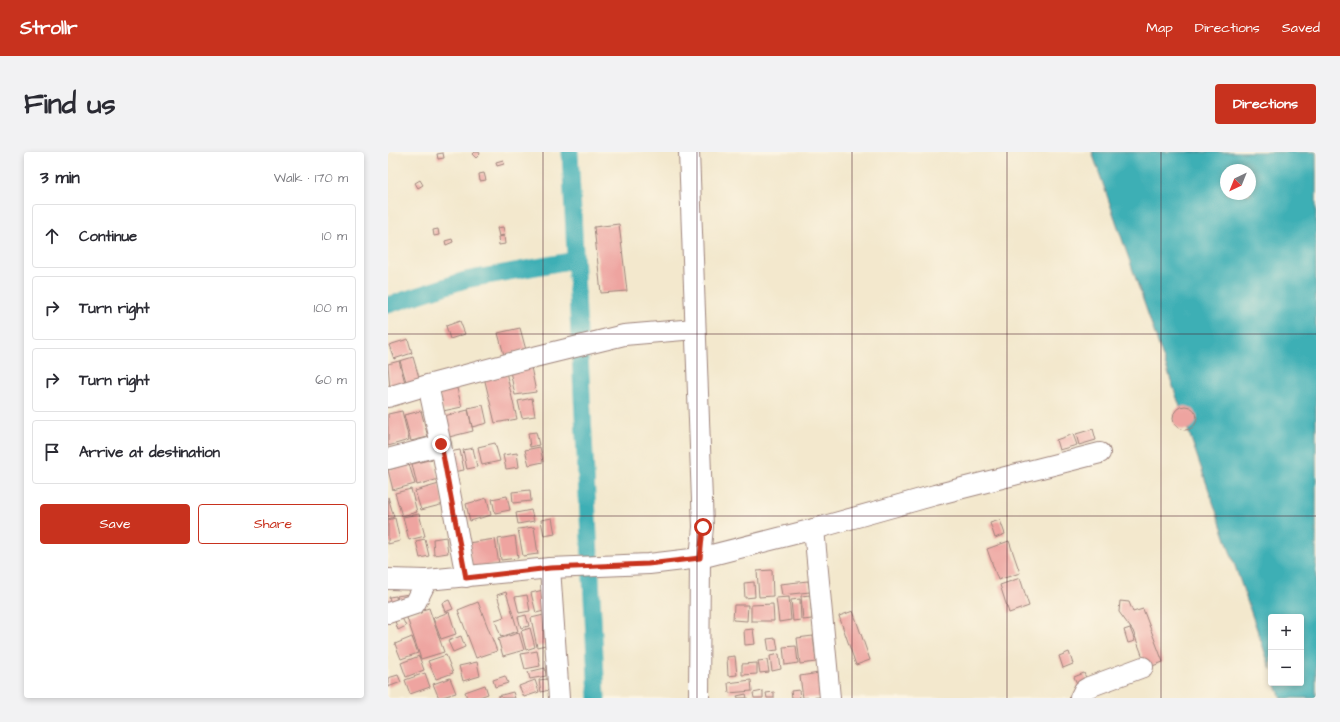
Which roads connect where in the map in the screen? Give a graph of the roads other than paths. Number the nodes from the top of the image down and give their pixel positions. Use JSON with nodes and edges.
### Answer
{"nodes":[{"id":1,"x":689,"y":152,"type":"edge"},
{"id":2,"x":695,"y":329,"type":"junction"},
{"id":3,"x":428,"y":386,"type":"junction"},
{"id":4,"x":388,"y":397,"type":"edge"},
{"id":5,"x":441,"y":444,"type":"junction"},
{"id":6,"x":1100,"y":453,"type":"dead end"},
{"id":7,"x":388,"y":459,"type":"edge"},
{"id":8,"x":814,"y":529,"type":"junction"},
{"id":9,"x":700,"y":558,"type":"junction"},
{"id":10,"x":550,"y":568,"type":"junction"},
{"id":11,"x":388,"y":578,"type":"edge"},
{"id":12,"x":466,"y":578,"type":"junction"},
{"id":13,"x":426,"y":580,"type":"junction"},
{"id":14,"x":388,"y":613,"type":"edge"},
{"id":15,"x":1144,"y":667,"type":"dead end"},
{"id":16,"x":559,"y":698,"type":"edge"},
{"id":17,"x":699,"y":698,"type":"edge"},
{"id":18,"x":830,"y":698,"type":"edge"},
{"id":19,"x":1080,"y":698,"type":"edge"}],
"edges":[{"from":1,"to":2,"type":"street"},
{"from":2,"to":3,"type":"street"},
{"from":2,"to":9,"type":"street"},
{"from":3,"to":4,"type":"street"},
{"from":3,"to":5,"type":"street"},
{"from":5,"to":7,"type":"street"},
{"from":5,"to":12,"type":"street"},
{"from":6,"to":8,"type":"street"},
{"from":8,"to":9,"type":"street"},
{"from":8,"to":18,"type":"street"},
{"from":9,"to":10,"type":"street"},
{"from":9,"to":17,"type":"street"},
{"from":10,"to":12,"type":"street"},
{"from":10,"to":16,"type":"street"},
{"from":11,"to":13,"type":"street"},
{"from":12,"to":13,"type":"street"},
{"from":13,"to":14,"type":"street"},
{"from":15,"to":19,"type":"street"}]}
